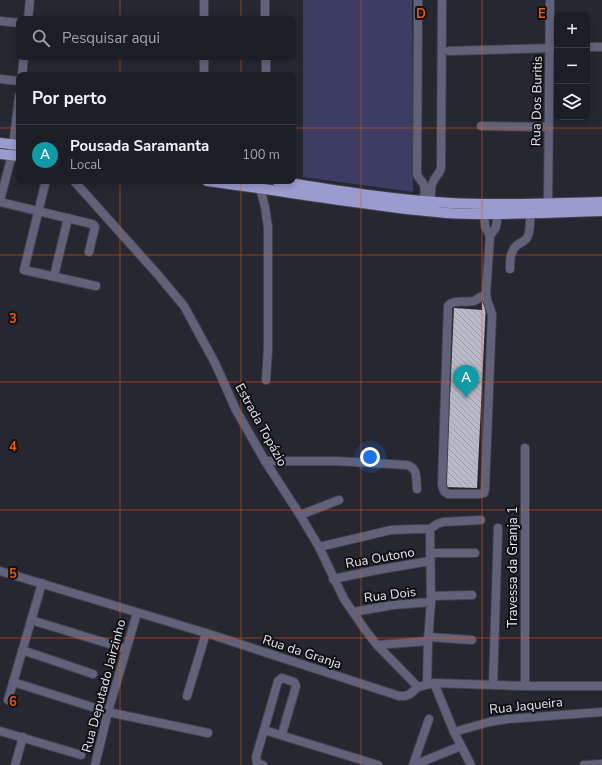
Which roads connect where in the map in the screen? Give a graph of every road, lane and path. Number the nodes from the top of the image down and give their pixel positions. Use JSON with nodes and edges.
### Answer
{"nodes":[{"id":1,"x":30,"y":0,"type":"edge"},
{"id":2,"x":204,"y":0,"type":"edge"},
{"id":3,"x":264,"y":0,"type":"edge"},
{"id":4,"x":418,"y":0,"type":"edge"},
{"id":5,"x":442,"y":0,"type":"edge"},
{"id":6,"x":550,"y":0,"type":"edge"},
{"id":7,"x":28,"y":16,"type":"edge"},
{"id":8,"x":204,"y":16,"type":"edge"},
{"id":9,"x":265,"y":16,"type":"edge"},
{"id":10,"x":0,"y":21,"type":"edge"},
{"id":11,"x":16,"y":23,"type":"edge"},
{"id":12,"x":602,"y":47,"type":"edge"},
{"id":13,"x":554,"y":48,"type":"edge"},
{"id":14,"x":590,"y":48,"type":"edge"},
{"id":15,"x":449,"y":51,"type":"dead end"},
{"id":16,"x":24,"y":60,"type":"edge"},
{"id":17,"x":204,"y":60,"type":"edge"},
{"id":18,"x":266,"y":60,"type":"edge"},
{"id":19,"x":22,"y":72,"type":"edge"},
{"id":20,"x":204,"y":72,"type":"edge"},
{"id":21,"x":266,"y":72,"type":"edge"},
{"id":22,"x":0,"y":79,"type":"edge"},
{"id":23,"x":16,"y":81,"type":"edge"},
{"id":24,"x":481,"y":126,"type":"dead end"},
{"id":25,"x":549,"y":127,"type":"junction"},
{"id":26,"x":0,"y":143,"type":"edge"},
{"id":27,"x":16,"y":145,"type":"edge"},
{"id":28,"x":0,"y":154,"type":"edge"},
{"id":29,"x":15,"y":155,"type":"edge"},
{"id":30,"x":46,"y":184,"type":"dead end"},
{"id":31,"x":77,"y":184,"type":"edge"},
{"id":32,"x":230,"y":184,"type":"edge"},
{"id":33,"x":296,"y":184,"type":"edge"},
{"id":34,"x":260,"y":188,"type":"junction"},
{"id":35,"x":0,"y":201,"type":"edge"},
{"id":36,"x":428,"y":201,"type":"junction"},
{"id":37,"x":602,"y":202,"type":"edge"},
{"id":38,"x":548,"y":203,"type":"junction"},
{"id":39,"x":39,"y":211,"type":"junction"},
{"id":40,"x":602,"y":211,"type":"edge"},
{"id":41,"x":530,"y":213,"type":"junction"},
{"id":42,"x":484,"y":214,"type":"junction"},
{"id":43,"x":498,"y":214,"type":"junction"},
{"id":44,"x":68,"y":218,"type":"junction"},
{"id":45,"x":490,"y":236,"type":"junction"},
{"id":46,"x":89,"y":252,"type":"dead end"},
{"id":47,"x":510,"y":268,"type":"dead end"},
{"id":48,"x":54,"y":276,"type":"junction"},
{"id":49,"x":96,"y":286,"type":"dead end"},
{"id":50,"x":486,"y":294,"type":"junction"},
{"id":51,"x":266,"y":380,"type":"dead end"},
{"id":52,"x":525,"y":448,"type":"dead end"},
{"id":53,"x":265,"y":461,"type":"junction"},
{"id":54,"x":417,"y":489,"type":"dead end"},
{"id":55,"x":339,"y":500,"type":"dead end"},
{"id":56,"x":300,"y":515,"type":"junction"},
{"id":57,"x":481,"y":520,"type":"dead end"},
{"id":58,"x":498,"y":528,"type":"dead end"},
{"id":59,"x":430,"y":529,"type":"junction"},
{"id":60,"x":319,"y":547,"type":"junction"},
{"id":61,"x":475,"y":553,"type":"dead end"},
{"id":62,"x":430,"y":557,"type":"junction"},
{"id":63,"x":0,"y":571,"type":"edge"},
{"id":64,"x":334,"y":579,"type":"junction"},
{"id":65,"x":42,"y":583,"type":"junction"},
{"id":66,"x":472,"y":595,"type":"dead end"},
{"id":67,"x":431,"y":599,"type":"junction"},
{"id":68,"x":353,"y":612,"type":"junction"},
{"id":69,"x":137,"y":613,"type":"junction"},
{"id":70,"x":31,"y":620,"type":"junction"},
{"id":71,"x":206,"y":633,"type":"junction"},
{"id":72,"x":428,"y":639,"type":"junction"},
{"id":73,"x":472,"y":640,"type":"dead end"},
{"id":74,"x":377,"y":645,"type":"junction"},
{"id":75,"x":126,"y":649,"type":"junction"},
{"id":76,"x":22,"y":650,"type":"junction"},
{"id":77,"x":93,"y":674,"type":"dead end"},
{"id":78,"x":13,"y":682,"type":"junction"},
{"id":79,"x":431,"y":684,"type":"junction"},
{"id":80,"x":493,"y":685,"type":"junction"},
{"id":81,"x":525,"y":686,"type":"junction"},
{"id":82,"x":602,"y":686,"type":"edge"},
{"id":83,"x":418,"y":687,"type":"junction"},
{"id":84,"x":187,"y":696,"type":"dead end"},
{"id":85,"x":8,"y":700,"type":"dead end"},
{"id":86,"x":108,"y":712,"type":"junction"},
{"id":87,"x":602,"y":712,"type":"edge"},
{"id":88,"x":429,"y":719,"type":"dead end"},
{"id":89,"x":264,"y":730,"type":"junction"},
{"id":90,"x":0,"y":731,"type":"edge"},
{"id":91,"x":454,"y":732,"type":"junction"},
{"id":92,"x":208,"y":733,"type":"dead end"},
{"id":93,"x":282,"y":734,"type":"junction"},
{"id":94,"x":22,"y":737,"type":"junction"},
{"id":95,"x":461,"y":746,"type":"junction"},
{"id":96,"x":81,"y":755,"type":"dead end"},
{"id":97,"x":602,"y":764,"type":"edge"},
{"id":98,"x":14,"y":765,"type":"edge"},
{"id":99,"x":95,"y":765,"type":"edge"},
{"id":100,"x":263,"y":765,"type":"edge"},
{"id":101,"x":378,"y":765,"type":"edge"},
{"id":102,"x":414,"y":765,"type":"edge"},
{"id":103,"x":471,"y":765,"type":"edge"},
{"id":104,"x":584,"y":765,"type":"edge"}],
"edges":[{"from":1,"to":7,"type":"street"},
{"from":2,"to":8,"type":"street"},
{"from":3,"to":9,"type":"street"},
{"from":4,"to":36,"type":"street"},
{"from":5,"to":36,"type":"street"},
{"from":6,"to":13,"type":"street","name":"Rua Dos Buritis"},
{"from":10,"to":11,"type":"street"},
{"from":12,"to":14,"type":"street"},
{"from":13,"to":15,"type":"street"},
{"from":13,"to":25,"type":"street","name":"Rua Dos Buritis"},
{"from":16,"to":19,"type":"street"},
{"from":17,"to":20,"type":"street"},
{"from":18,"to":21,"type":"street"},
{"from":22,"to":23,"type":"street"},
{"from":24,"to":25,"type":"street"},
{"from":25,"to":38,"type":"street","name":"Rua Dos Buritis"},
{"from":26,"to":27,"type":"main road"},
{"from":27,"to":29,"type":"street"},
{"from":28,"to":29,"type":"main road"},
{"from":29,"to":35,"type":"street"},
{"from":30,"to":39,"type":"street"},
{"from":31,"to":53,"type":"street","name":"Estrada Topázio"},
{"from":32,"to":34,"type":"main road"},
{"from":33,"to":36,"type":"main road"},
{"from":34,"to":42,"type":"main road"},
{"from":34,"to":51,"type":"street"},
{"from":35,"to":39,"type":"street"},
{"from":36,"to":38,"type":"main road"},
{"from":37,"to":38,"type":"main road"},
{"from":39,"to":44,"type":"street"},
{"from":39,"to":48,"type":"street"},
{"from":40,"to":41,"type":"main road"},
{"from":41,"to":43,"type":"main road"},
{"from":41,"to":47,"type":"street"},
{"from":42,"to":43,"type":"main road"},
{"from":42,"to":45,"type":"street"},
{"from":43,"to":45,"type":"street"},
{"from":44,"to":46,"type":"street"},
{"from":44,"to":48,"type":"street"},
{"from":45,"to":50,"type":"street"},
{"from":48,"to":49,"type":"street"},
{"from":50,"to":50,"type":"street"},
{"from":52,"to":81,"type":"street","name":"Travessa da Granja 1"},
{"from":53,"to":54,"type":"street"},
{"from":53,"to":56,"type":"street","name":"Estrada Topázio"},
{"from":55,"to":56,"type":"street"},
{"from":56,"to":60,"type":"street","name":"Estrada Topázio"},
{"from":57,"to":59,"type":"street"},
{"from":58,"to":80,"type":"street"},
{"from":59,"to":60,"type":"street"},
{"from":59,"to":62,"type":"street"},
{"from":60,"to":64,"type":"street","name":"Estrada Topázio"},
{"from":61,"to":62,"type":"street","name":"Rua Outono"},
{"from":62,"to":64,"type":"street","name":"Rua Outono"},
{"from":62,"to":67,"type":"street"},
{"from":63,"to":65,"type":"street","name":"Rua da Granja"},
{"from":64,"to":68,"type":"street","name":"Estrada Topázio"},
{"from":65,"to":69,"type":"street","name":"Rua da Granja"},
{"from":65,"to":70,"type":"street"},
{"from":66,"to":67,"type":"street","name":"Rua Dois"},
{"from":67,"to":68,"type":"street","name":"Rua Dois"},
{"from":67,"to":72,"type":"street"},
{"from":68,"to":74,"type":"street","name":"Estrada Topázio"},
{"from":69,"to":71,"type":"street","name":"Rua da Granja"},
{"from":69,"to":75,"type":"street","name":"Rua Deputado Jairzinho"},
{"from":70,"to":75,"type":"street"},
{"from":70,"to":76,"type":"street"},
{"from":71,"to":83,"type":"street","name":"Rua da Granja"},
{"from":71,"to":84,"type":"street"},
{"from":72,"to":73,"type":"street"},
{"from":72,"to":74,"type":"street"},
{"from":72,"to":79,"type":"street"},
{"from":74,"to":83,"type":"street","name":"Estrada Topázio"},
{"from":75,"to":86,"type":"street","name":"Rua Deputado Jairzinho"},
{"from":76,"to":77,"type":"street"},
{"from":76,"to":78,"type":"street"},
{"from":78,"to":85,"type":"street"},
{"from":78,"to":86,"type":"street"},
{"from":79,"to":80,"type":"street","name":"Rua da Granja"},
{"from":79,"to":83,"type":"street","name":"Rua da Granja"},
{"from":79,"to":91,"type":"street"},
{"from":80,"to":81,"type":"street","name":"Rua da Granja"},
{"from":81,"to":82,"type":"street","name":"Rua da Granja"},
{"from":86,"to":92,"type":"street"},
{"from":86,"to":99,"type":"street","name":"Rua Deputado Jairzinho"},
{"from":87,"to":91,"type":"street","name":"Rua Jaqueira"},
{"from":88,"to":102,"type":"street"},
{"from":89,"to":93,"type":"street"},
{"from":89,"to":93,"type":"street"},
{"from":89,"to":100,"type":"street"},
{"from":90,"to":94,"type":"street"},
{"from":91,"to":95,"type":"street"},
{"from":93,"to":101,"type":"street"},
{"from":94,"to":96,"type":"street"},
{"from":94,"to":98,"type":"street"},
{"from":95,"to":102,"type":"street"},
{"from":95,"to":103,"type":"street"},
{"from":97,"to":104,"type":"street"}]}
